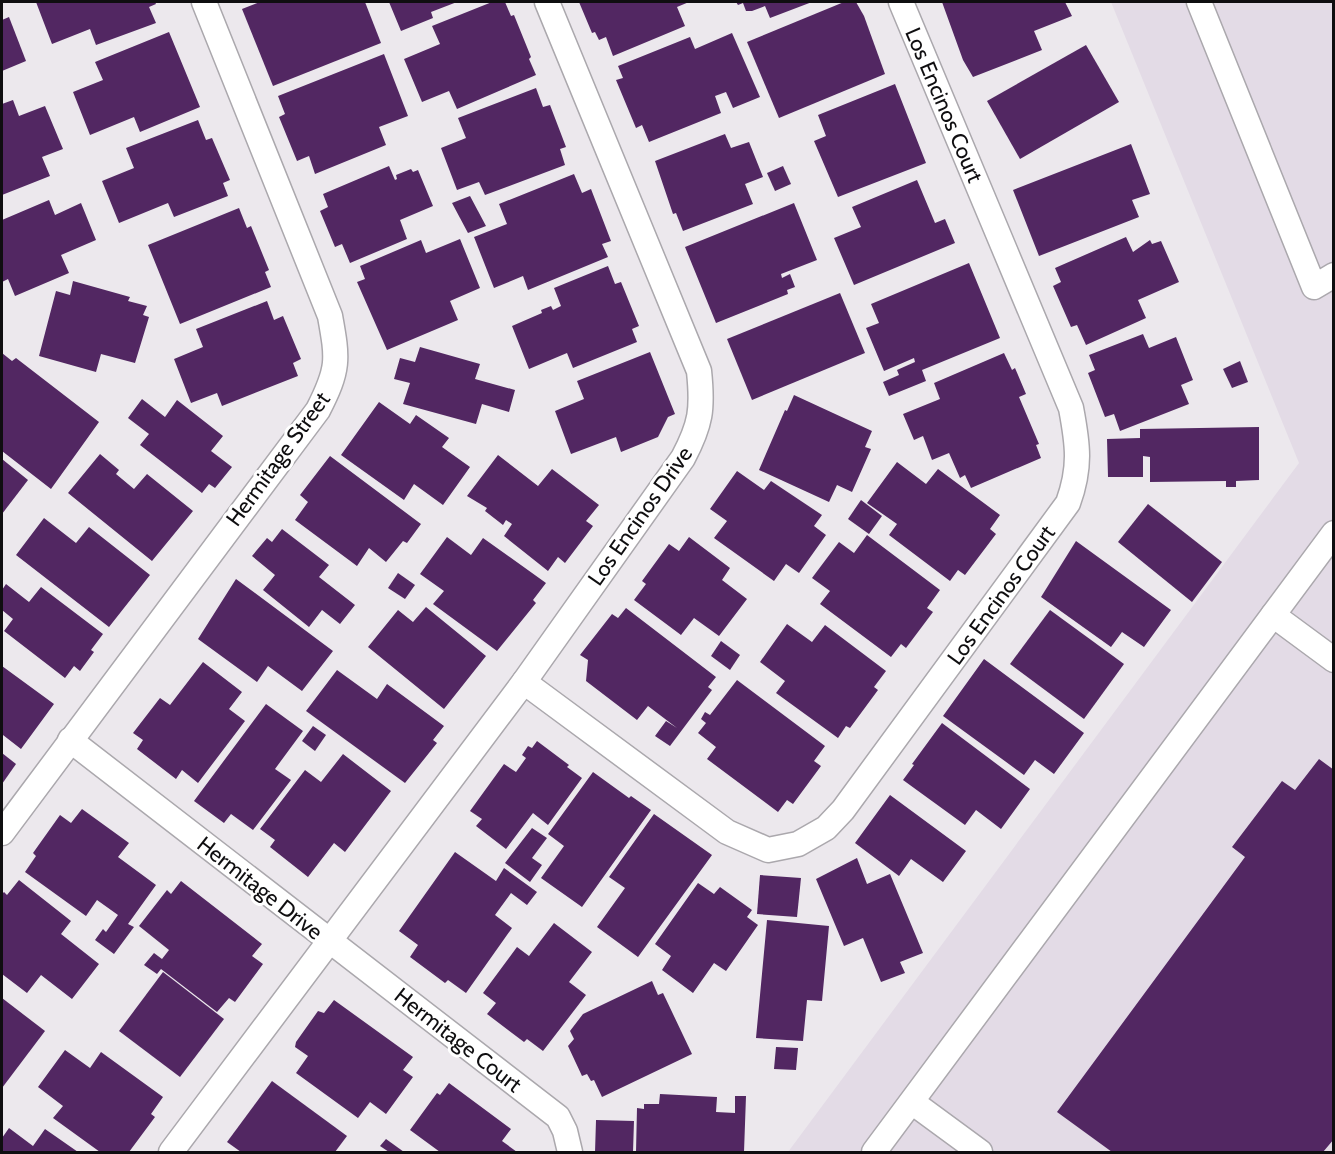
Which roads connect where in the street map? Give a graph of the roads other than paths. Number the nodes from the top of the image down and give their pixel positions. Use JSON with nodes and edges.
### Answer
{"nodes":[{"id":1,"x":204,"y":2,"type":"edge"},
{"id":2,"x":547,"y":2,"type":"edge"},
{"id":3,"x":901,"y":2,"type":"edge"},
{"id":4,"x":1198,"y":2,"type":"edge"},
{"id":5,"x":1334,"y":275,"type":"edge"},
{"id":6,"x":1334,"y":533,"type":"edge"},
{"id":7,"x":1273,"y":615,"type":"junction"},
{"id":8,"x":1334,"y":660,"type":"edge"},
{"id":9,"x":524,"y":682,"type":"junction"},
{"id":10,"x":70,"y":740,"type":"junction"},
{"id":11,"x":2,"y":833,"type":"edge"},
{"id":12,"x":328,"y":939,"type":"junction"},
{"id":13,"x":912,"y":1102,"type":"junction"},
{"id":14,"x":171,"y":1152,"type":"edge"},
{"id":15,"x":570,"y":1152,"type":"edge"},
{"id":16,"x":874,"y":1152,"type":"edge"},
{"id":17,"x":980,"y":1152,"type":"edge"}],
"edges":[{"from":1,"to":10,"type":"lane","name":"Hermitage Street"},
{"from":2,"to":9,"type":"lane","name":"Los Encinos Drive"},
{"from":3,"to":9,"type":"lane","name":"Los Encinos Court"},
{"from":4,"to":5,"type":"lane"},
{"from":6,"to":7,"type":"lane"},
{"from":7,"to":8,"type":"lane"},
{"from":7,"to":13,"type":"lane"},
{"from":9,"to":12,"type":"lane","name":"Los Encinos Drive"},
{"from":10,"to":11,"type":"lane","name":"Hermitage Street"},
{"from":10,"to":12,"type":"lane","name":"Hermitage Drive"},
{"from":12,"to":14,"type":"lane","name":"Hermitage Drive"},
{"from":12,"to":15,"type":"lane","name":"Hermitage Court"},
{"from":13,"to":16,"type":"lane"},
{"from":13,"to":17,"type":"lane"}]}
